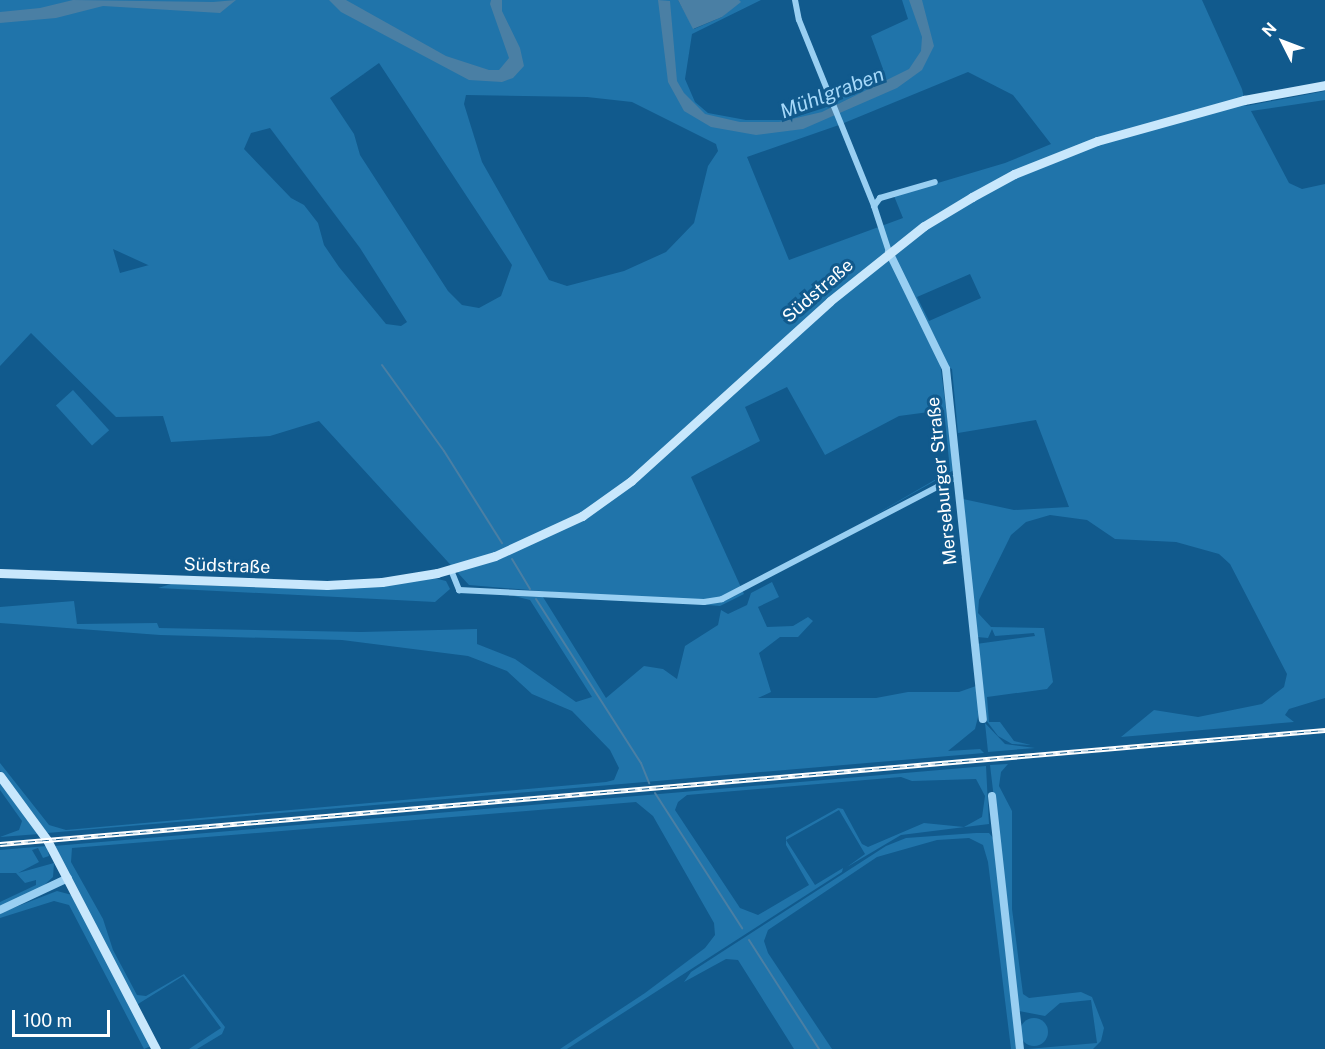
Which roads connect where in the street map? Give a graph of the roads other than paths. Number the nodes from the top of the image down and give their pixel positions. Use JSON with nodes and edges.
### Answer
{"nodes":[{"id":1,"x":795,"y":0,"type":"edge"},
{"id":2,"x":1325,"y":85,"type":"edge"},
{"id":3,"x":935,"y":182,"type":"dead end"},
{"id":4,"x":874,"y":206,"type":"junction"},
{"id":5,"x":889,"y":252,"type":"junction"},
{"id":6,"x":958,"y":476,"type":"junction"},
{"id":7,"x":451,"y":570,"type":"junction"},
{"id":8,"x":0,"y":573,"type":"edge"},
{"id":9,"x":983,"y":719,"type":"dead end"},
{"id":10,"x":0,"y":776,"type":"edge"},
{"id":11,"x":992,"y":796,"type":"dead end"},
{"id":12,"x":68,"y":878,"type":"junction"},
{"id":13,"x":0,"y":910,"type":"edge"},
{"id":14,"x":156,"y":1049,"type":"edge"},
{"id":15,"x":1020,"y":1049,"type":"edge"}],
"edges":[{"from":1,"to":4,"type":"street"},
{"from":2,"to":5,"type":"main road","name":"Südstraße"},
{"from":3,"to":4,"type":"street"},
{"from":4,"to":5,"type":"street"},
{"from":5,"to":6,"type":"street","name":"Merseburger Straße"},
{"from":5,"to":7,"type":"main road","name":"Südstraße"},
{"from":6,"to":7,"type":"street"},
{"from":6,"to":9,"type":"street","name":"Merseburger Straße"},
{"from":7,"to":8,"type":"main road","name":"Südstraße"},
{"from":10,"to":12,"type":"main road"},
{"from":11,"to":15,"type":"street"},
{"from":12,"to":13,"type":"street"},
{"from":12,"to":14,"type":"main road"}]}
